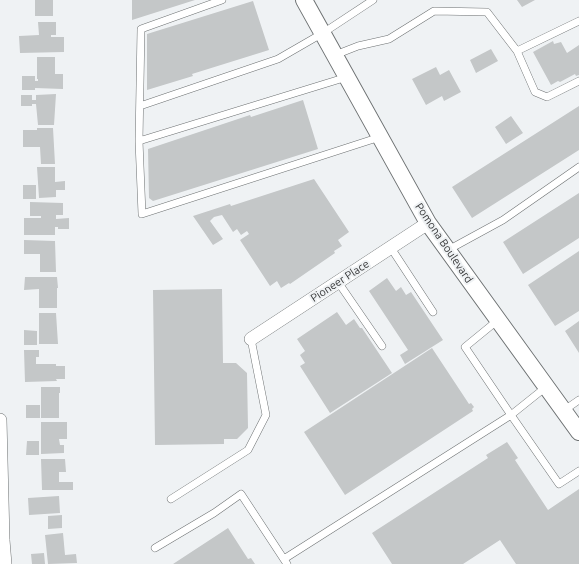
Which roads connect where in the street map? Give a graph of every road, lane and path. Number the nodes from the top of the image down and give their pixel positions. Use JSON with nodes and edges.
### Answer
{"nodes":[{"id":1,"x":222,"y":0,"type":"edge"},
{"id":2,"x":304,"y":0,"type":"edge"},
{"id":3,"x":373,"y":0,"type":"edge"},
{"id":4,"x":579,"y":21,"type":"edge"},
{"id":5,"x":323,"y":33,"type":"junction"},
{"id":6,"x":517,"y":51,"type":"junction"},
{"id":7,"x":335,"y":55,"type":"junction"},
{"id":8,"x":347,"y":77,"type":"junction"},
{"id":9,"x":579,"y":80,"type":"edge"},
{"id":10,"x":140,"y":106,"type":"junction"},
{"id":11,"x":380,"y":137,"type":"junction"},
{"id":12,"x":139,"y":142,"type":"junction"},
{"id":13,"x":579,"y":167,"type":"edge"},
{"id":14,"x":428,"y":223,"type":"junction"},
{"id":15,"x":391,"y":248,"type":"junction"},
{"id":16,"x":448,"y":250,"type":"junction"},
{"id":17,"x":338,"y":282,"type":"junction"},
{"id":18,"x":433,"y":312,"type":"dead end"},
{"id":19,"x":498,"y":320,"type":"junction"},
{"id":20,"x":251,"y":339,"type":"joint"},
{"id":21,"x":382,"y":346,"type":"dead end"},
{"id":22,"x":546,"y":387,"type":"junction"},
{"id":23,"x":579,"y":400,"type":"edge"},
{"id":24,"x":563,"y":411,"type":"junction"},
{"id":25,"x":510,"y":415,"type":"junction"},
{"id":26,"x":0,"y":420,"type":"edge"},
{"id":27,"x":579,"y":432,"type":"edge"},
{"id":28,"x":579,"y":471,"type":"edge"},
{"id":29,"x":171,"y":499,"type":"dead end"},
{"id":30,"x":155,"y":548,"type":"dead end"},
{"id":31,"x":285,"y":561,"type":"edge"},
{"id":32,"x":5,"y":564,"type":"edge"}],
"edges":[{"from":1,"to":10,"type":"lane"},
{"from":2,"to":5,"type":"street","name":"Pomona Boulevard"},
{"from":3,"to":5,"type":"lane"},
{"from":4,"to":6,"type":"lane"},
{"from":5,"to":7,"type":"street","name":"Pomona Boulevard"},
{"from":5,"to":10,"type":"lane"},
{"from":6,"to":7,"type":"lane"},
{"from":6,"to":9,"type":"lane"},
{"from":7,"to":8,"type":"street","name":"Pomona Boulevard"},
{"from":8,"to":11,"type":"street","name":"Pomona Boulevard"},
{"from":8,"to":12,"type":"lane"},
{"from":10,"to":12,"type":"lane"},
{"from":11,"to":12,"type":"lane"},
{"from":11,"to":14,"type":"street","name":"Pomona Boulevard"},
{"from":13,"to":16,"type":"lane"},
{"from":14,"to":15,"type":"street","name":"Pioneer Place"},
{"from":14,"to":16,"type":"street","name":"Pomona Boulevard"},
{"from":15,"to":17,"type":"street","name":"Pioneer Place"},
{"from":15,"to":18,"type":"lane"},
{"from":16,"to":19,"type":"street","name":"Pomona Boulevard"},
{"from":17,"to":20,"type":"street","name":"Pioneer Place"},
{"from":17,"to":21,"type":"lane"},
{"from":19,"to":22,"type":"street","name":"Pomona Boulevard"},
{"from":19,"to":25,"type":"lane"},
{"from":20,"to":29,"type":"lane"},
{"from":22,"to":24,"type":"street","name":"Pomona Boulevard"},
{"from":22,"to":25,"type":"lane"},
{"from":23,"to":24,"type":"lane"},
{"from":24,"to":27,"type":"street","name":"Pomona Boulevard"},
{"from":25,"to":28,"type":"lane"},
{"from":25,"to":31,"type":"lane"},
{"from":26,"to":32,"type":"street"},
{"from":30,"to":31,"type":"lane"}]}
